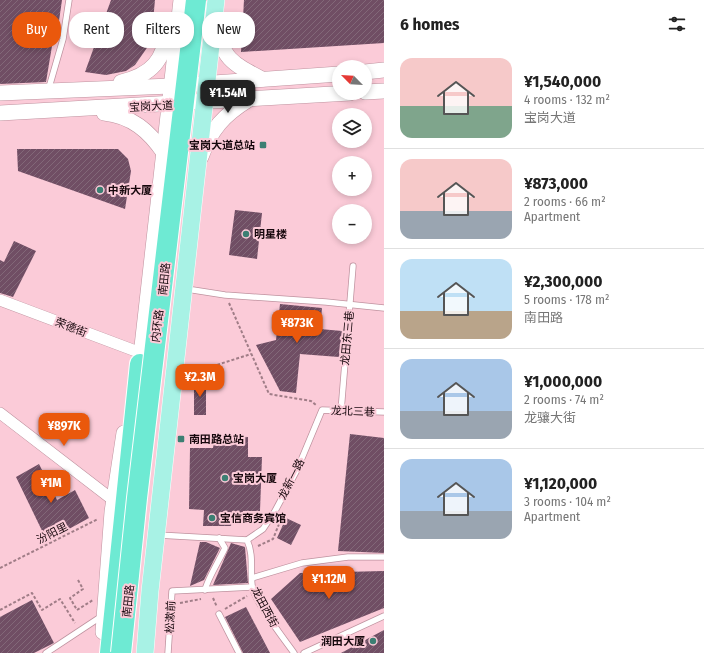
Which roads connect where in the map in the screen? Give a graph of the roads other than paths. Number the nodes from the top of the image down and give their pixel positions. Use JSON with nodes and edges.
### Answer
{"nodes":[{"id":1,"x":69,"y":0,"type":"edge"},
{"id":2,"x":172,"y":0,"type":"edge"},
{"id":3,"x":176,"y":0,"type":"edge"},
{"id":4,"x":181,"y":0,"type":"edge"},
{"id":5,"x":190,"y":0,"type":"edge"},
{"id":6,"x":197,"y":0,"type":"edge"},
{"id":7,"x":207,"y":0,"type":"edge"},
{"id":8,"x":216,"y":0,"type":"edge"},
{"id":9,"x":170,"y":12,"type":"edge"},
{"id":10,"x":172,"y":12,"type":"edge"},
{"id":11,"x":192,"y":12,"type":"edge"},
{"id":12,"x":215,"y":12,"type":"edge"},
{"id":13,"x":194,"y":24,"type":"edge"},
{"id":14,"x":165,"y":48,"type":"edge"},
{"id":15,"x":188,"y":48,"type":"edge"},
{"id":16,"x":211,"y":48,"type":"edge"},
{"id":17,"x":222,"y":48,"type":"edge"},
{"id":18,"x":384,"y":70,"type":"edge"},
{"id":19,"x":372,"y":71,"type":"edge"},
{"id":20,"x":332,"y":75,"type":"edge"},
{"id":21,"x":263,"y":80,"type":"junction"},
{"id":22,"x":207,"y":83,"type":"junction"},
{"id":23,"x":179,"y":86,"type":"junction"},
{"id":24,"x":95,"y":88,"type":"junction"},
{"id":25,"x":48,"y":91,"type":"junction"},
{"id":26,"x":384,"y":91,"type":"edge"},
{"id":27,"x":372,"y":92,"type":"edge"},
{"id":28,"x":0,"y":93,"type":"edge"},
{"id":29,"x":332,"y":94,"type":"edge"},
{"id":30,"x":249,"y":99,"type":"junction"},
{"id":31,"x":204,"y":102,"type":"junction"},
{"id":32,"x":177,"y":104,"type":"junction"},
{"id":33,"x":82,"y":109,"type":"junction"},
{"id":34,"x":0,"y":113,"type":"edge"},
{"id":35,"x":164,"y":153,"type":"junction"},
{"id":36,"x":197,"y":169,"type":"junction"},
{"id":37,"x":164,"y":214,"type":"junction"},
{"id":38,"x":353,"y":266,"type":"dead end"},
{"id":39,"x":165,"y":275,"type":"junction"},
{"id":40,"x":193,"y":290,"type":"dead end"},
{"id":41,"x":0,"y":300,"type":"edge"},
{"id":42,"x":349,"y":305,"type":"junction"},
{"id":43,"x":384,"y":308,"type":"edge"},
{"id":44,"x":160,"y":314,"type":"junction"},
{"id":45,"x":145,"y":322,"type":"junction"},
{"id":46,"x":141,"y":359,"type":"junction"},
{"id":47,"x":322,"y":410,"type":"joint"},
{"id":48,"x":341,"y":411,"type":"junction"},
{"id":49,"x":384,"y":412,"type":"edge"},
{"id":50,"x":0,"y":413,"type":"edge"},
{"id":51,"x":113,"y":506,"type":"junction"},
{"id":52,"x":156,"y":534,"type":"junction"},
{"id":53,"x":219,"y":538,"type":"junction"},
{"id":54,"x":247,"y":540,"type":"junction"},
{"id":55,"x":384,"y":557,"type":"edge"},
{"id":56,"x":252,"y":578,"type":"junction"},
{"id":57,"x":252,"y":587,"type":"junction"},
{"id":58,"x":205,"y":590,"type":"junction"},
{"id":59,"x":219,"y":614,"type":"dead end"},
{"id":60,"x":104,"y":615,"type":"junction"},
{"id":61,"x":384,"y":616,"type":"edge"},
{"id":62,"x":125,"y":628,"type":"junction"},
{"id":63,"x":147,"y":630,"type":"junction"},
{"id":64,"x":46,"y":653,"type":"edge"},
{"id":65,"x":102,"y":653,"type":"edge"},
{"id":66,"x":110,"y":653,"type":"edge"},
{"id":67,"x":122,"y":653,"type":"edge"},
{"id":68,"x":133,"y":653,"type":"edge"},
{"id":69,"x":145,"y":653,"type":"edge"},
{"id":70,"x":168,"y":653,"type":"edge"},
{"id":71,"x":239,"y":653,"type":"edge"},
{"id":72,"x":294,"y":653,"type":"edge"},
{"id":73,"x":304,"y":653,"type":"edge"}],
"edges":[{"from":1,"to":25,"type":"lane"},
{"from":2,"to":9,"type":"main road"},
{"from":3,"to":10,"type":"main road"},
{"from":4,"to":23,"type":"main road"},
{"from":5,"to":11,"type":"main road"},
{"from":6,"to":13,"type":"main road","name":"南田路"},
{"from":6,"to":67,"type":"highway","name":"内环路","bridge":true},
{"from":7,"to":68,"type":"highway","name":"内环路"},
{"from":8,"to":12,"type":"main road","name":"南田路"},
{"from":14,"to":24,"type":"main road"},
{"from":15,"to":23,"type":"main road","name":"南田路"},
{"from":16,"to":22,"type":"main road","name":"南田路"},
{"from":17,"to":21,"type":"main road"},
{"from":18,"to":19,"type":"main road"},
{"from":20,"to":21,"type":"main road","name":"宝岗大道"},
{"from":21,"to":22,"type":"main road","name":"宝岗大道"},
{"from":22,"to":23,"type":"main road","name":"宝岗大道"},
{"from":22,"to":31,"type":"main road","name":"南田路"},
{"from":23,"to":24,"type":"main road","name":"宝岗大道"},
{"from":23,"to":32,"type":"main road","name":"南田路"},
{"from":24,"to":25,"type":"main road","name":"宝岗大道"},
{"from":25,"to":28,"type":"main road","name":"宝岗大道"},
{"from":26,"to":27,"type":"main road"},
{"from":29,"to":30,"type":"main road","name":"宝岗大道"},
{"from":30,"to":31,"type":"main road","name":"宝岗大道"},
{"from":30,"to":36,"type":"main road"},
{"from":31,"to":32,"type":"main road","name":"宝岗大道"},
{"from":31,"to":36,"type":"main road","name":"南田路"},
{"from":32,"to":33,"type":"main road","name":"宝岗大道"},
{"from":32,"to":35,"type":"main road"},
{"from":32,"to":37,"type":"main road","name":"南田路"},
{"from":33,"to":34,"type":"main road","name":"宝岗大道"},
{"from":33,"to":35,"type":"main road"},
{"from":35,"to":37,"type":"main road"},
{"from":36,"to":52,"type":"main road","name":"南田路"},
{"from":37,"to":39,"type":"main road","name":"南田路"},
{"from":37,"to":45,"type":"main road"},
{"from":38,"to":42,"type":"lane","name":"龙田东三巷"},
{"from":39,"to":44,"type":"main road","name":"南田路"},
{"from":39,"to":45,"type":"main road"},
{"from":40,"to":42,"type":"lane"},
{"from":41,"to":46,"type":"street","name":"荣德街"},
{"from":42,"to":43,"type":"lane"},
{"from":42,"to":48,"type":"lane","name":"龙田东三巷"},
{"from":44,"to":46,"type":"main road"},
{"from":44,"to":62,"type":"main road","name":"南田路"},
{"from":45,"to":46,"type":"main road"},
{"from":46,"to":51,"type":"main road"},
{"from":46,"to":66,"type":"highway"},
{"from":47,"to":48,"type":"lane","name":"龙北三巷"},
{"from":47,"to":54,"type":"lane","name":"龙新一路"},
{"from":48,"to":49,"type":"lane","name":"龙北三巷"},
{"from":50,"to":51,"type":"street"},
{"from":51,"to":60,"type":"main road"},
{"from":52,"to":53,"type":"lane"},
{"from":52,"to":63,"type":"main road","name":"南田路"},
{"from":53,"to":54,"type":"lane"},
{"from":53,"to":58,"type":"lane"},
{"from":54,"to":56,"type":"lane","name":"龙田西街"},
{"from":55,"to":56,"type":"lane"},
{"from":56,"to":57,"type":"lane","name":"龙田西街"},
{"from":57,"to":58,"type":"lane","name":"松漱前"},
{"from":57,"to":72,"type":"lane","name":"龙田西街"},
{"from":58,"to":70,"type":"lane","name":"松漱前"},
{"from":59,"to":71,"type":"lane"},
{"from":60,"to":64,"type":"lane"},
{"from":60,"to":65,"type":"main road"},
{"from":61,"to":73,"type":"lane"},
{"from":62,"to":63,"type":"main road"},
{"from":62,"to":67,"type":"main road","name":"南田路"},
{"from":63,"to":69,"type":"main road","name":"南田路"}]}
